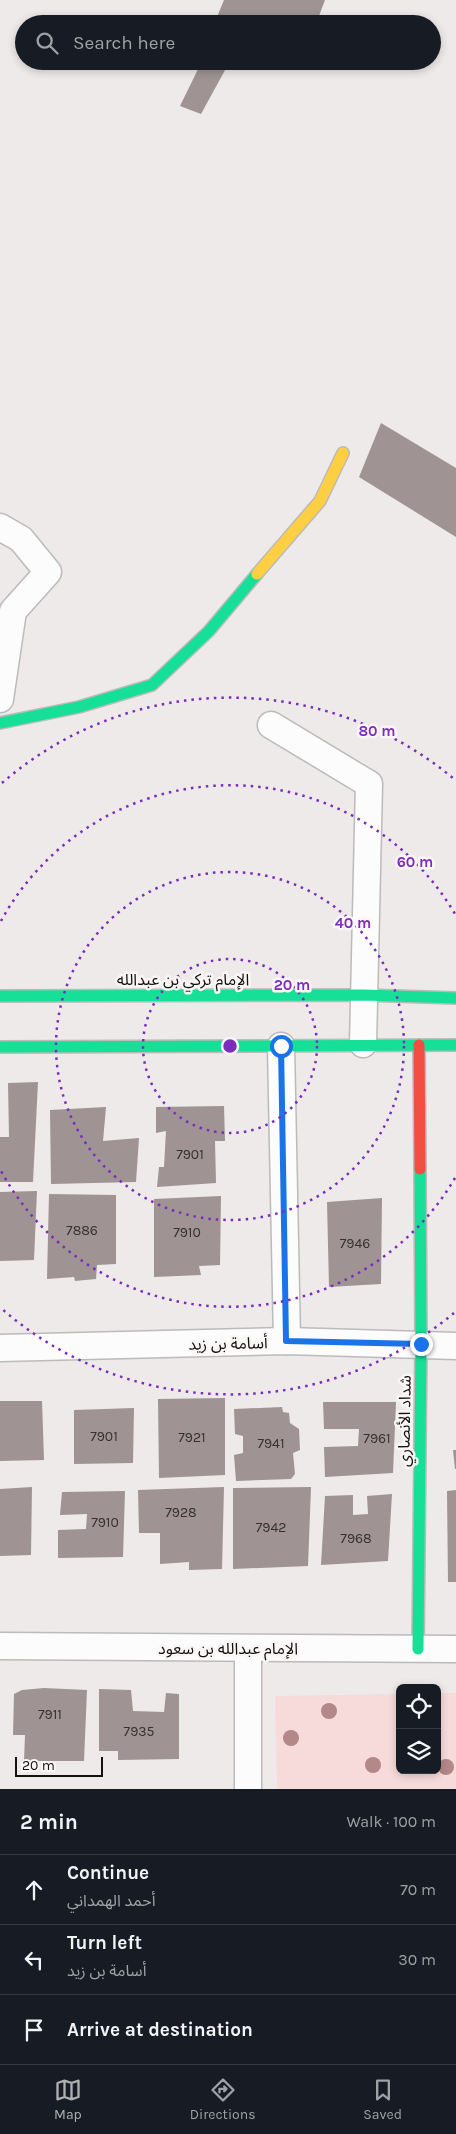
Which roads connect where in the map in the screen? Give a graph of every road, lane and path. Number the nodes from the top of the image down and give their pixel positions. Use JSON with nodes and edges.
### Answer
{"nodes":[{"id":1,"x":343,"y":453,"type":"dead end"},
{"id":2,"x":0,"y":526,"type":"edge"},
{"id":3,"x":0,"y":699,"type":"edge"},
{"id":4,"x":0,"y":723,"type":"edge"},
{"id":5,"x":271,"y":725,"type":"dead end"},
{"id":6,"x":364,"y":995,"type":"junction"},
{"id":7,"x":0,"y":996,"type":"edge"},
{"id":8,"x":456,"y":998,"type":"edge"},
{"id":9,"x":363,"y":1044,"type":"junction"},
{"id":10,"x":420,"y":1044,"type":"junction"},
{"id":11,"x":456,"y":1045,"type":"edge"},
{"id":12,"x":281,"y":1046,"type":"junction"},
{"id":13,"x":0,"y":1047,"type":"edge"},
{"id":14,"x":286,"y":1341,"type":"junction"},
{"id":15,"x":421,"y":1344,"type":"junction"},
{"id":16,"x":456,"y":1346,"type":"edge"},
{"id":17,"x":0,"y":1348,"type":"edge"},
{"id":18,"x":0,"y":1646,"type":"edge"},
{"id":19,"x":248,"y":1648,"type":"junction"},
{"id":20,"x":418,"y":1649,"type":"junction"},
{"id":21,"x":456,"y":1649,"type":"edge"},
{"id":22,"x":248,"y":1789,"type":"edge"}],
"edges":[{"from":1,"to":4,"type":"street"},
{"from":2,"to":3,"type":"street"},
{"from":5,"to":6,"type":"street"},
{"from":6,"to":7,"type":"street","name":"الإمام تركي بن عبدالله"},
{"from":6,"to":8,"type":"street","name":"الإمام تركي بن عبدالله"},
{"from":6,"to":9,"type":"street"},
{"from":9,"to":10,"type":"street"},
{"from":9,"to":12,"type":"street"},
{"from":10,"to":11,"type":"street"},
{"from":10,"to":15,"type":"street","name":"شداد الأنصاري"},
{"from":12,"to":13,"type":"street"},
{"from":12,"to":14,"type":"street"},
{"from":14,"to":15,"type":"street","name":"أسامة بن زيد"},
{"from":14,"to":17,"type":"street","name":"أسامة بن زيد"},
{"from":15,"to":16,"type":"street","name":"أسامة بن زيد"},
{"from":15,"to":20,"type":"street","name":"شداد الأنصاري"},
{"from":18,"to":19,"type":"street","name":"الإمام عبدالله بن سعود"},
{"from":19,"to":20,"type":"street","name":"الإمام عبدالله بن سعود"},
{"from":19,"to":22,"type":"street"},
{"from":20,"to":21,"type":"street","name":"الإمام عبدالله بن سعود"}]}
